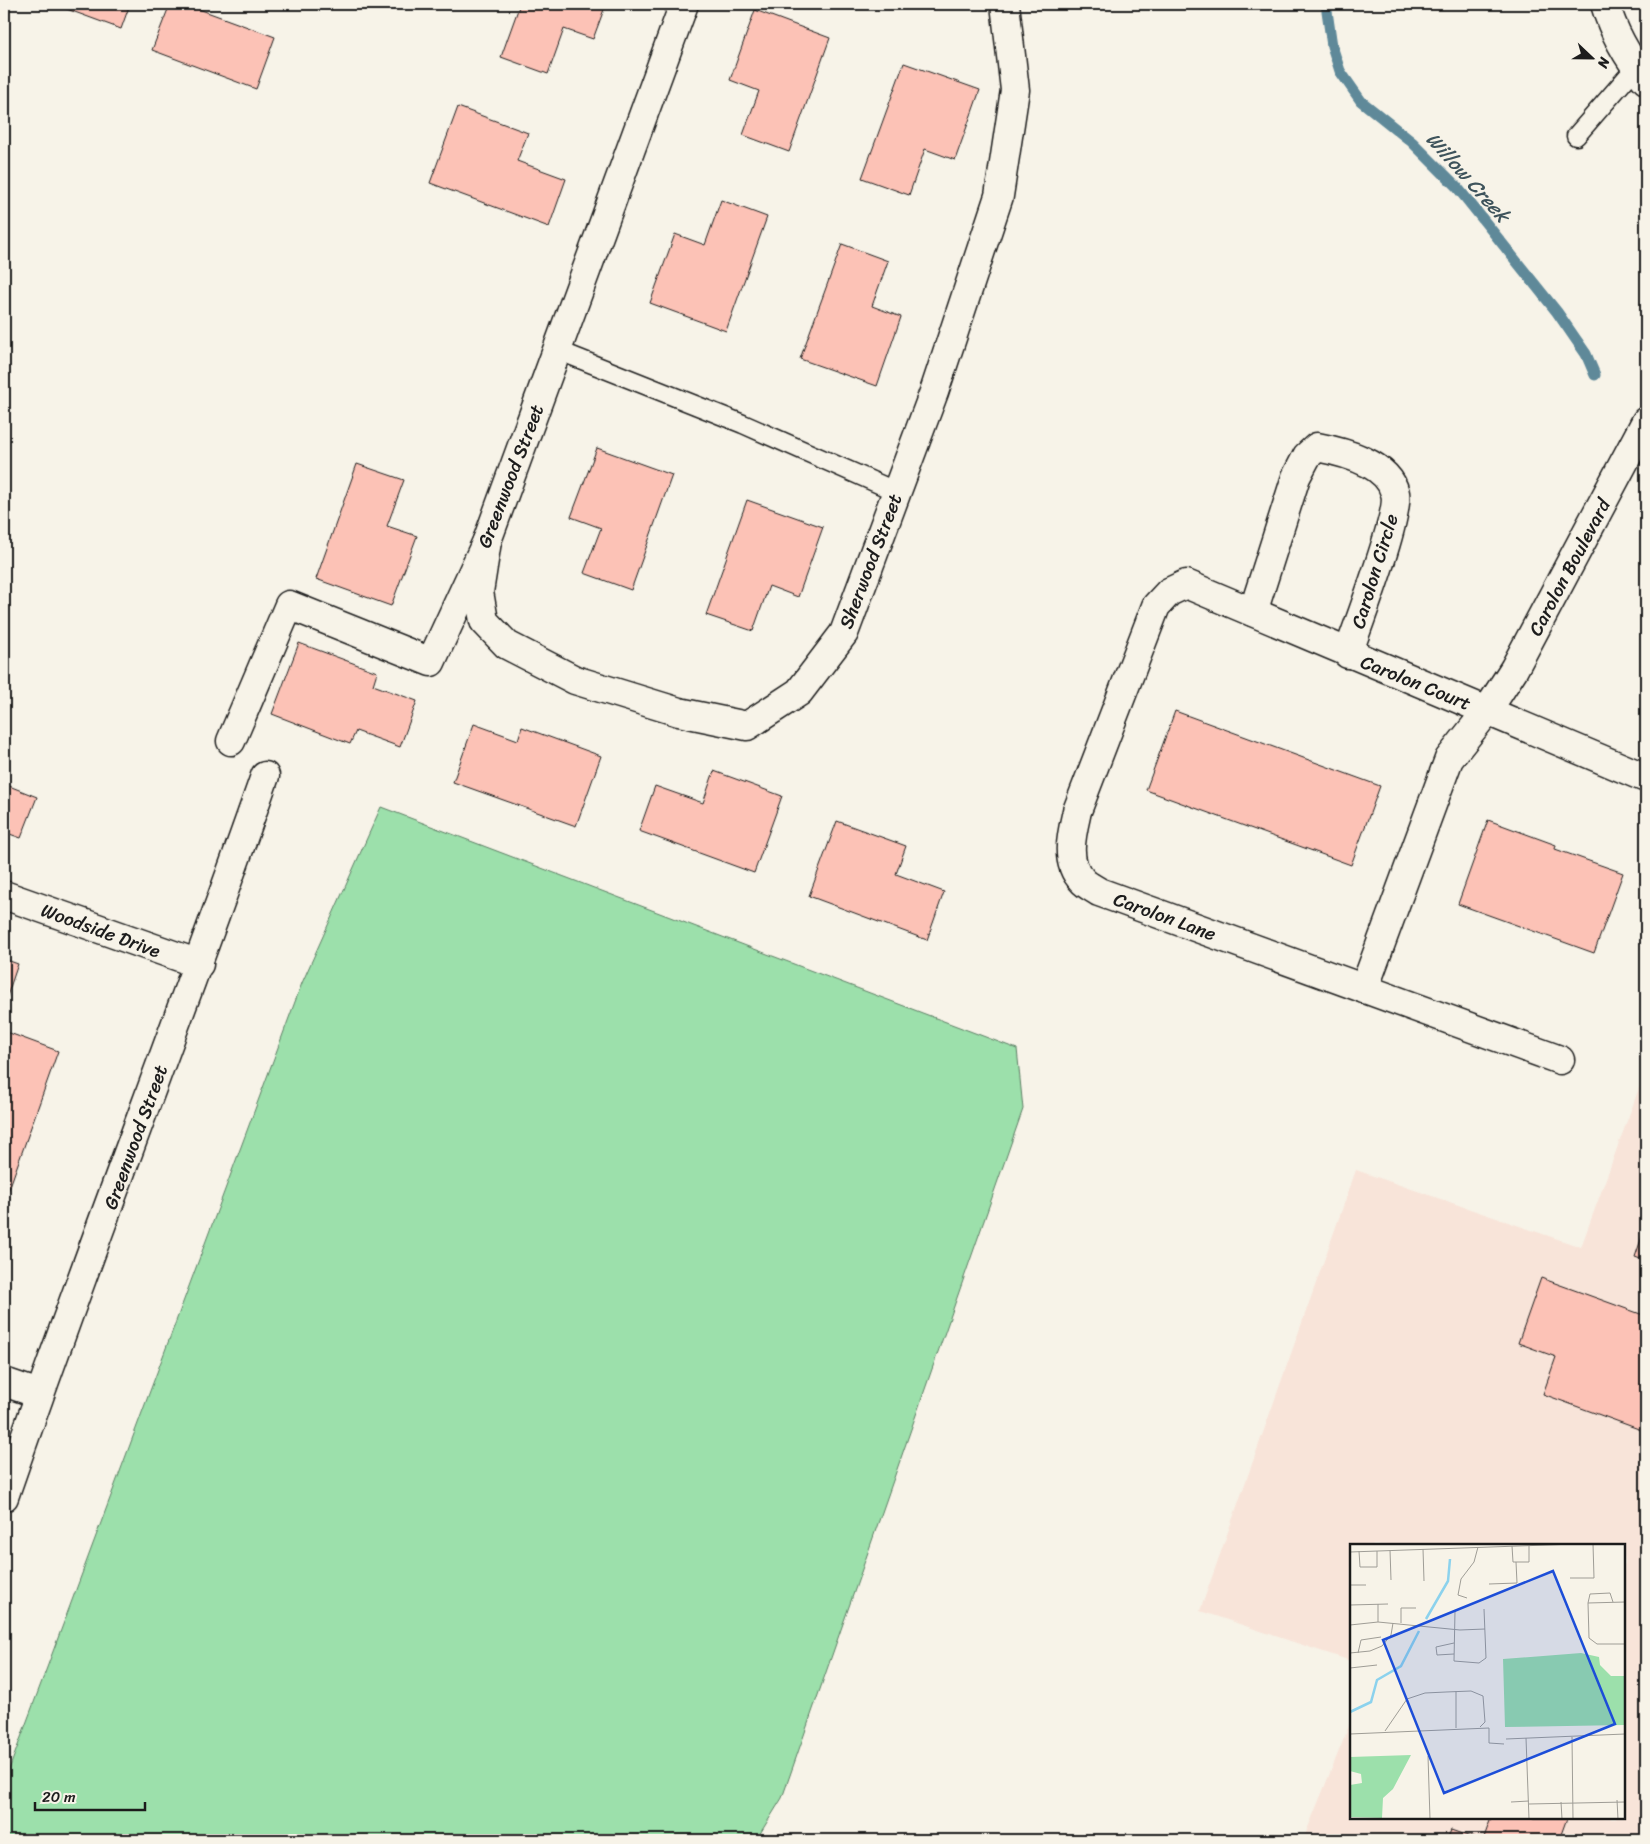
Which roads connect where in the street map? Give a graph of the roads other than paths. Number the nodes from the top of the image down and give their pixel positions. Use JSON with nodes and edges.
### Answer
{"nodes":[{"id":1,"x":684,"y":4,"type":"edge"},
{"id":2,"x":1005,"y":4,"type":"edge"},
{"id":3,"x":1605,"y":4,"type":"edge"},
{"id":4,"x":1641,"y":73,"type":"edge"},
{"id":5,"x":1576,"y":136,"type":"dead end"},
{"id":6,"x":557,"y":350,"type":"junction"},
{"id":7,"x":1646,"y":421,"type":"edge"},
{"id":8,"x":897,"y":492,"type":"junction"},
{"id":9,"x":487,"y":541,"type":"junction"},
{"id":10,"x":1186,"y":584,"type":"joint"},
{"id":11,"x":1253,"y":612,"type":"junction"},
{"id":12,"x":1348,"y":654,"type":"junction"},
{"id":13,"x":1487,"y":711,"type":"junction"},
{"id":14,"x":231,"y":741,"type":"dead end"},
{"id":15,"x":265,"y":776,"type":"dead end"},
{"id":16,"x":1646,"y":778,"type":"edge"},
{"id":17,"x":4,"y":895,"type":"edge"},
{"id":18,"x":199,"y":964,"type":"junction"},
{"id":19,"x":1364,"y":989,"type":"junction"},
{"id":20,"x":1560,"y":1060,"type":"dead end"},
{"id":21,"x":4,"y":1382,"type":"edge"},
{"id":22,"x":39,"y":1394,"type":"junction"},
{"id":23,"x":4,"y":1497,"type":"edge"}],
"edges":[{"from":1,"to":6,"type":"street","name":"Greenwood Street"},
{"from":2,"to":8,"type":"street","name":"Sherwood Street"},
{"from":3,"to":4,"type":"street"},
{"from":4,"to":5,"type":"lane"},
{"from":6,"to":8,"type":"lane"},
{"from":6,"to":9,"type":"street","name":"Greenwood Street"},
{"from":7,"to":13,"type":"street","name":"Carolon Boulevard"},
{"from":8,"to":9,"type":"street","name":"Sherwood Street"},
{"from":9,"to":14,"type":"street","name":"Greenwood Street"},
{"from":10,"to":11,"type":"street","name":"Carolon Court"},
{"from":10,"to":19,"type":"street","name":"Carolon Lane"},
{"from":11,"to":12,"type":"street","name":"Carolon Court"},
{"from":11,"to":12,"type":"street","name":"Carolon Circle"},
{"from":12,"to":13,"type":"street","name":"Carolon Court"},
{"from":13,"to":16,"type":"street","name":"Carolon Court"},
{"from":13,"to":19,"type":"street","name":"Carolon Boulevard"},
{"from":15,"to":18,"type":"street","name":"Greenwood Street"},
{"from":17,"to":18,"type":"street","name":"Woodside Drive"},
{"from":18,"to":22,"type":"street","name":"Greenwood Street"},
{"from":19,"to":20,"type":"street","name":"Carolon Lane"},
{"from":21,"to":22,"type":"street"},
{"from":22,"to":23,"type":"street","name":"Greenwood Street"}]}
